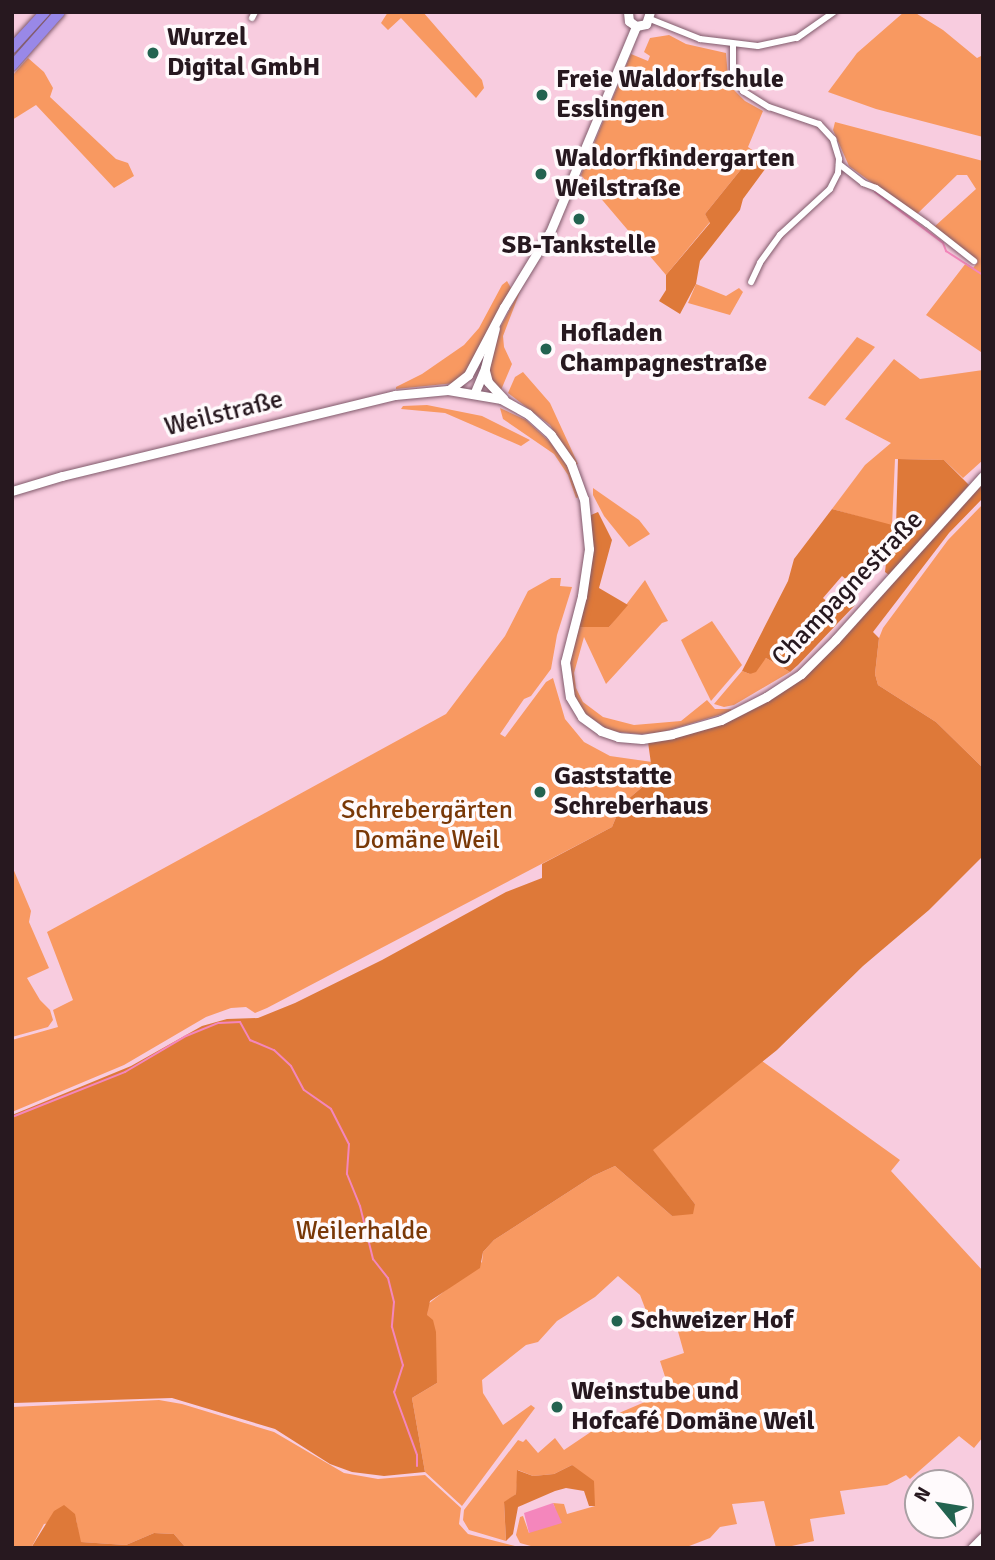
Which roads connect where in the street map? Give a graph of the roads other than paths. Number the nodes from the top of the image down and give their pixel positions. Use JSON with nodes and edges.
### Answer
{"nodes":[{"id":1,"x":45,"y":12,"type":"edge"},
{"id":2,"x":60,"y":12,"type":"edge"},
{"id":3,"x":628,"y":12,"type":"edge"},
{"id":4,"x":834,"y":12,"type":"edge"},
{"id":5,"x":650,"y":15,"type":"edge"},
{"id":6,"x":636,"y":26,"type":"junction"},
{"id":7,"x":733,"y":44,"type":"junction"},
{"id":8,"x":12,"y":48,"type":"edge"},
{"id":9,"x":12,"y":66,"type":"edge"},
{"id":10,"x":839,"y":164,"type":"junction"},
{"id":11,"x":974,"y":261,"type":"dead end"},
{"id":12,"x":751,"y":282,"type":"dead end"},
{"id":13,"x":496,"y":324,"type":"junction"},
{"id":14,"x":474,"y":366,"type":"junction"},
{"id":15,"x":485,"y":368,"type":"junction"},
{"id":16,"x":448,"y":390,"type":"junction"},
{"id":17,"x":491,"y":391,"type":"junction"},
{"id":18,"x":475,"y":392,"type":"junction"},
{"id":19,"x":983,"y":476,"type":"edge"},
{"id":20,"x":12,"y":491,"type":"edge"},
{"id":21,"x":983,"y":1536,"type":"edge"},
{"id":22,"x":972,"y":1548,"type":"edge"}],
"edges":[{"from":1,"to":8,"type":"highway"},
{"from":2,"to":9,"type":"highway"},
{"from":3,"to":6,"type":"main road"},
{"from":4,"to":7,"type":"street"},
{"from":5,"to":6,"type":"main road"},
{"from":5,"to":7,"type":"street"},
{"from":6,"to":13,"type":"main road"},
{"from":7,"to":10,"type":"street"},
{"from":10,"to":11,"type":"street"},
{"from":10,"to":12,"type":"street"},
{"from":13,"to":14,"type":"main road"},
{"from":13,"to":15,"type":"main road"},
{"from":14,"to":16,"type":"main road"},
{"from":14,"to":18,"type":"main road"},
{"from":15,"to":17,"type":"main road"},
{"from":15,"to":18,"type":"main road"},
{"from":16,"to":18,"type":"main road","name":"Weilstraße"},
{"from":16,"to":20,"type":"main road","name":"Weilstraße"},
{"from":17,"to":18,"type":"main road","name":"Champagnestraße"},
{"from":17,"to":19,"type":"main road","name":"Champagnestraße"},
{"from":21,"to":22,"type":"main road"}]}
